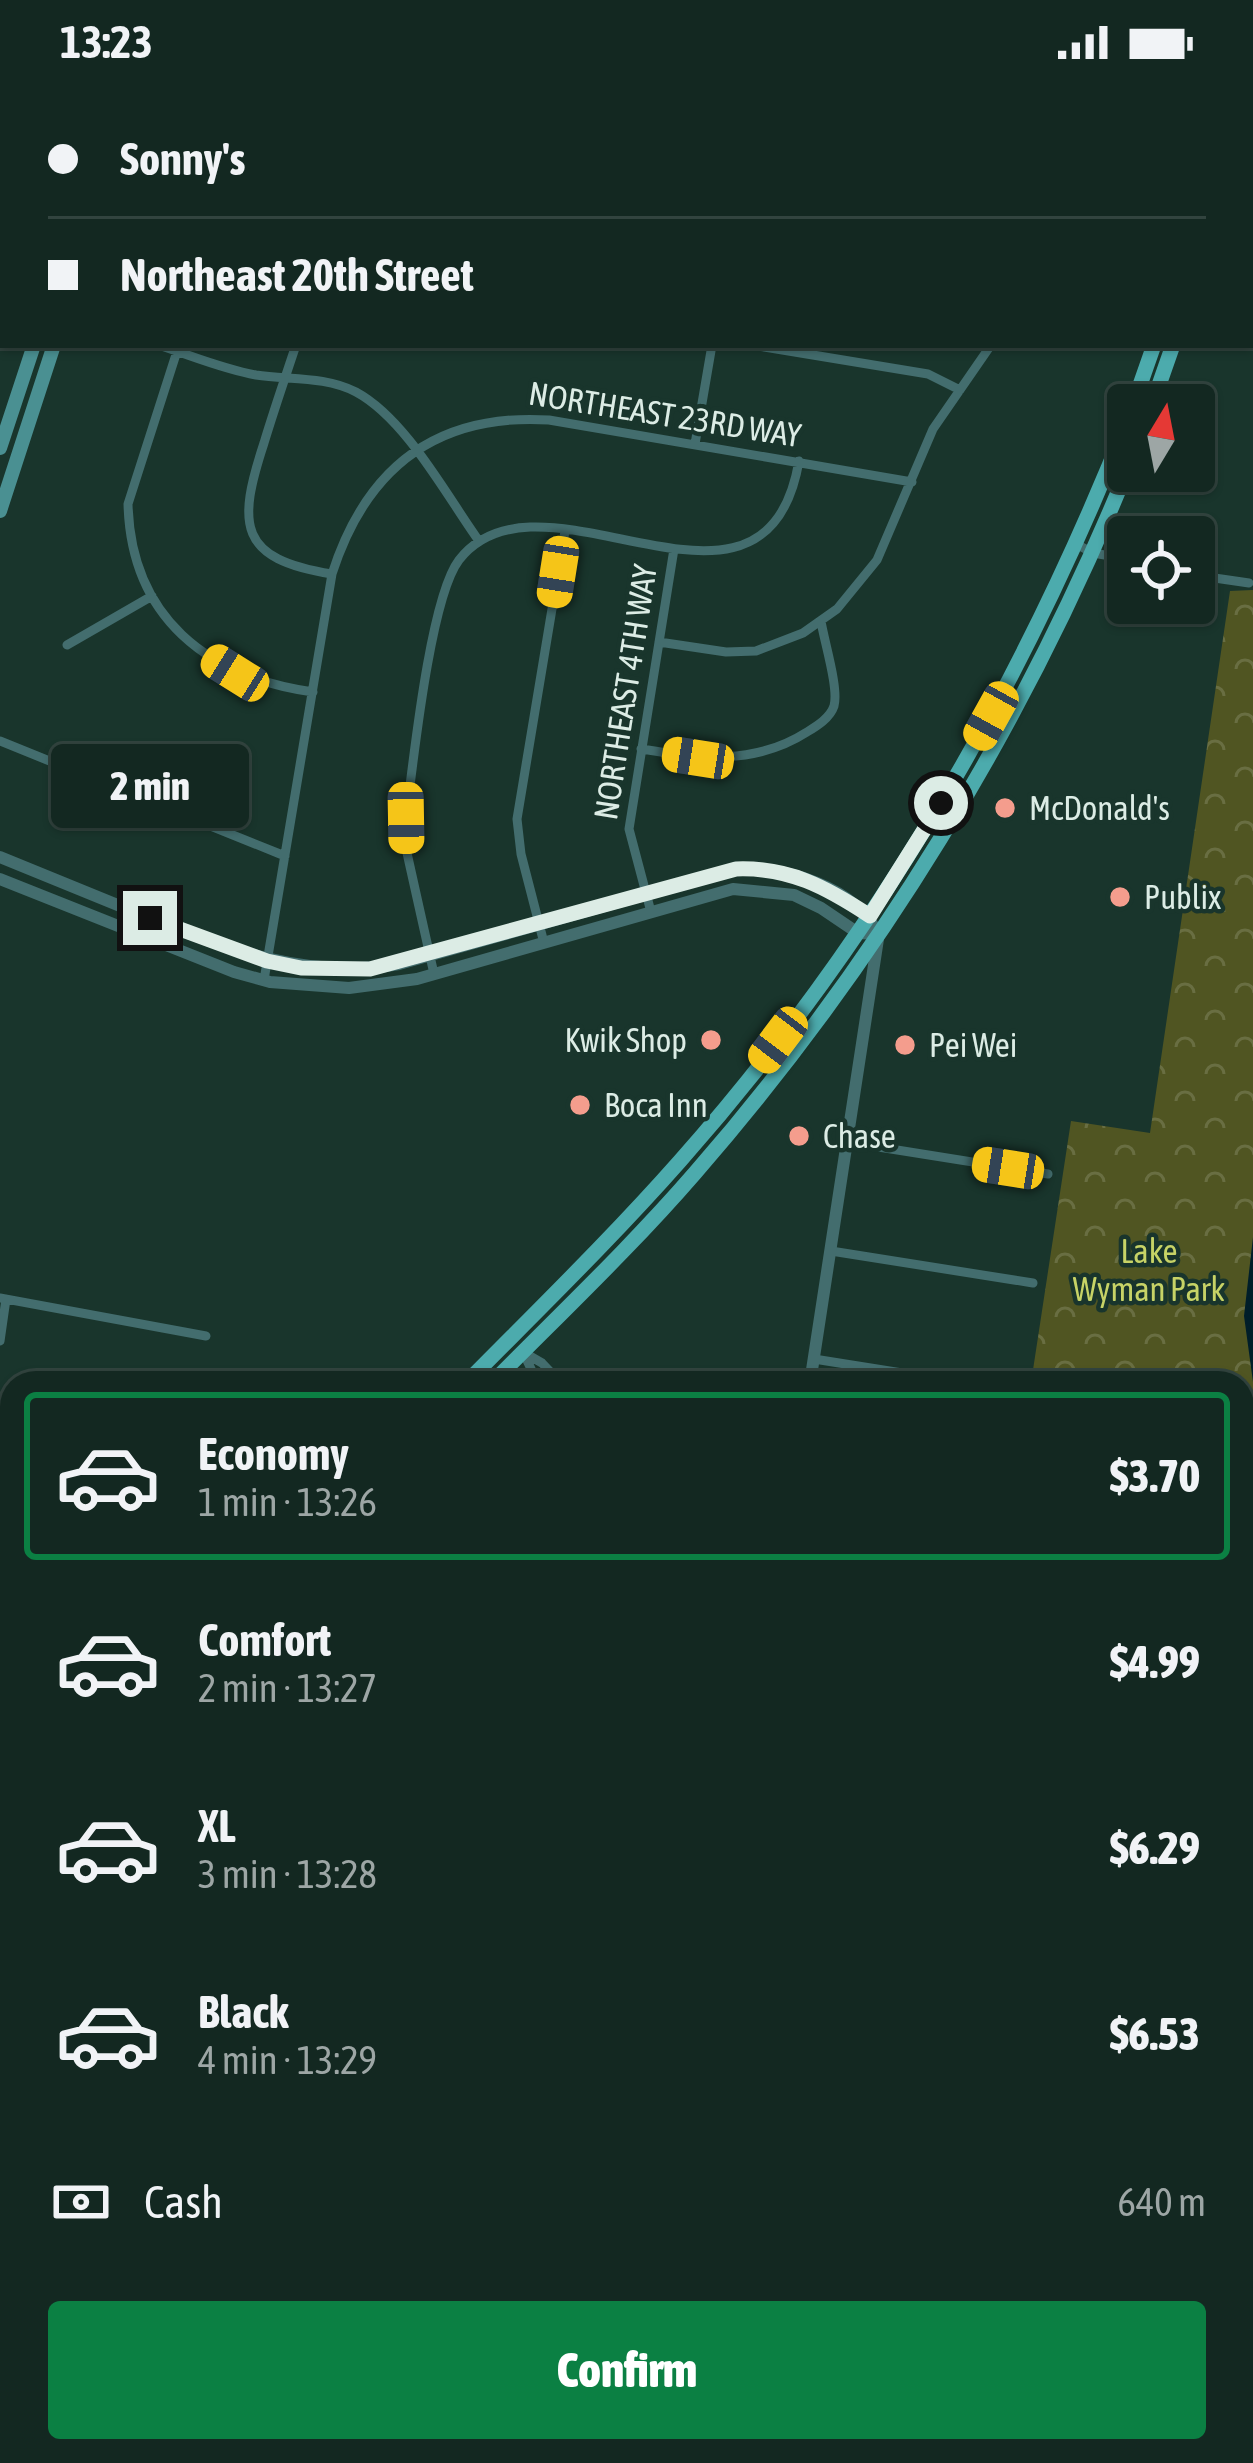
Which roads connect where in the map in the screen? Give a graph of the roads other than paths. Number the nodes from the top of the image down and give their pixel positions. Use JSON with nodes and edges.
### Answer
{"nodes":[{"id":1,"x":33,"y":348,"type":"edge"},
{"id":2,"x":53,"y":348,"type":"edge"},
{"id":3,"x":178,"y":348,"type":"edge"},
{"id":4,"x":295,"y":348,"type":"edge"},
{"id":5,"x":711,"y":348,"type":"edge"},
{"id":6,"x":770,"y":348,"type":"edge"},
{"id":7,"x":989,"y":348,"type":"edge"},
{"id":8,"x":1153,"y":348,"type":"edge"},
{"id":9,"x":1172,"y":348,"type":"edge"},
{"id":10,"x":285,"y":377,"type":"junction"},
{"id":11,"x":1140,"y":384,"type":"edge"},
{"id":12,"x":1159,"y":384,"type":"edge"},
{"id":13,"x":960,"y":391,"type":"junction"},
{"id":14,"x":695,"y":444,"type":"junction"},
{"id":15,"x":0,"y":448,"type":"edge"},
{"id":16,"x":415,"y":451,"type":"junction"},
{"id":17,"x":800,"y":461,"type":"junction"},
{"id":18,"x":1107,"y":469,"type":"edge"},
{"id":19,"x":912,"y":482,"type":"junction"},
{"id":20,"x":1118,"y":492,"type":"edge"},
{"id":21,"x":0,"y":511,"type":"edge"},
{"id":22,"x":565,"y":531,"type":"junction"},
{"id":23,"x":479,"y":542,"type":"junction"},
{"id":24,"x":1076,"y":544,"type":"junction"},
{"id":25,"x":674,"y":549,"type":"junction"},
{"id":26,"x":1093,"y":553,"type":"junction"},
{"id":27,"x":1107,"y":555,"type":"edge"},
{"id":28,"x":332,"y":574,"type":"junction"},
{"id":29,"x":1215,"y":578,"type":"edge"},
{"id":30,"x":1060,"y":579,"type":"junction"},
{"id":31,"x":1249,"y":584,"type":"dead end"},
{"id":32,"x":152,"y":596,"type":"junction"},
{"id":33,"x":1069,"y":604,"type":"junction"},
{"id":34,"x":821,"y":622,"type":"junction"},
{"id":35,"x":659,"y":642,"type":"junction"},
{"id":36,"x":68,"y":645,"type":"dead end"},
{"id":37,"x":313,"y":692,"type":"junction"},
{"id":38,"x":0,"y":741,"type":"edge"},
{"id":39,"x":641,"y":749,"type":"junction"},
{"id":40,"x":285,"y":856,"type":"junction"},
{"id":41,"x":0,"y":857,"type":"edge"},
{"id":42,"x":776,"y":871,"type":"junction"},
{"id":43,"x":41,"y":874,"type":"junction"},
{"id":44,"x":0,"y":879,"type":"edge"},
{"id":45,"x":773,"y":891,"type":"junction"},
{"id":46,"x":646,"y":892,"type":"junction"},
{"id":47,"x":35,"y":893,"type":"junction"},
{"id":48,"x":651,"y":912,"type":"junction"},
{"id":49,"x":870,"y":916,"type":"junction"},
{"id":50,"x":538,"y":924,"type":"junction"},
{"id":51,"x":857,"y":933,"type":"junction"},
{"id":52,"x":878,"y":934,"type":"junction"},
{"id":53,"x":544,"y":943,"type":"junction"},
{"id":54,"x":430,"y":955,"type":"junction"},
{"id":55,"x":267,"y":961,"type":"junction"},
{"id":56,"x":434,"y":974,"type":"junction"},
{"id":57,"x":264,"y":980,"type":"junction"},
{"id":58,"x":843,"y":986,"type":"junction"},
{"id":59,"x":867,"y":1005,"type":"junction"},
{"id":60,"x":750,"y":1078,"type":"junction"},
{"id":61,"x":764,"y":1090,"type":"junction"},
{"id":62,"x":699,"y":1139,"type":"junction"},
{"id":63,"x":847,"y":1142,"type":"junction"},
{"id":64,"x":695,"y":1173,"type":"junction"},
{"id":65,"x":1048,"y":1174,"type":"dead end"},
{"id":66,"x":613,"y":1235,"type":"junction"},
{"id":67,"x":626,"y":1248,"type":"junction"},
{"id":68,"x":831,"y":1251,"type":"junction"},
{"id":69,"x":1033,"y":1283,"type":"dead end"},
{"id":70,"x":3,"y":1298,"type":"edge"},
{"id":71,"x":530,"y":1317,"type":"junction"},
{"id":72,"x":206,"y":1336,"type":"dead end"},
{"id":73,"x":0,"y":1341,"type":"edge"},
{"id":74,"x":508,"y":1341,"type":"junction"},
{"id":75,"x":523,"y":1352,"type":"junction"},
{"id":76,"x":814,"y":1359,"type":"junction"},
{"id":77,"x":478,"y":1371,"type":"edge"},
{"id":78,"x":500,"y":1371,"type":"edge"},
{"id":79,"x":504,"y":1371,"type":"edge"},
{"id":80,"x":536,"y":1371,"type":"edge"},
{"id":81,"x":550,"y":1371,"type":"edge"},
{"id":82,"x":812,"y":1371,"type":"edge"},
{"id":83,"x":890,"y":1371,"type":"edge"}],
"edges":[{"from":1,"to":15,"type":"main road"},
{"from":2,"to":21,"type":"main road"},
{"from":3,"to":10,"type":"street"},
{"from":3,"to":32,"type":"street"},
{"from":4,"to":10,"type":"street"},
{"from":5,"to":14,"type":"street"},
{"from":6,"to":13,"type":"street"},
{"from":7,"to":13,"type":"street"},
{"from":8,"to":11,"type":"main road"},
{"from":9,"to":12,"type":"main road"},
{"from":10,"to":16,"type":"street"},
{"from":10,"to":28,"type":"street"},
{"from":13,"to":19,"type":"street"},
{"from":14,"to":16,"type":"street","name":"NORTHEAST 23RD WAY"},
{"from":14,"to":17,"type":"street","name":"NORTHEAST 23RD WAY"},
{"from":16,"to":23,"type":"street"},
{"from":16,"to":28,"type":"street","name":"NORTHEAST 23RD WAY"},
{"from":17,"to":19,"type":"street","name":"NORTHEAST 23RD WAY"},
{"from":17,"to":25,"type":"street"},
{"from":18,"to":24,"type":"main road"},
{"from":19,"to":34,"type":"street"},
{"from":20,"to":26,"type":"main road"},
{"from":22,"to":23,"type":"street"},
{"from":22,"to":25,"type":"street"},
{"from":22,"to":50,"type":"street"},
{"from":23,"to":54,"type":"street"},
{"from":24,"to":26,"type":"street"},
{"from":24,"to":30,"type":"main road"},
{"from":25,"to":35,"type":"street","name":"NORTHEAST 4TH WAY"},
{"from":26,"to":27,"type":"street"},
{"from":26,"to":33,"type":"main road"},
{"from":28,"to":37,"type":"street","name":"NORTHEAST 23RD WAY"},
{"from":29,"to":31,"type":"street"},
{"from":30,"to":33,"type":"main road"},
{"from":30,"to":49,"type":"main road"},
{"from":32,"to":36,"type":"street"},
{"from":32,"to":37,"type":"street"},
{"from":33,"to":52,"type":"main road"},
{"from":34,"to":35,"type":"street"},
{"from":34,"to":39,"type":"street"},
{"from":35,"to":39,"type":"street","name":"NORTHEAST 4TH WAY"},
{"from":37,"to":40,"type":"street","name":"NORTHEAST 23RD WAY"},
{"from":38,"to":40,"type":"street"},
{"from":39,"to":46,"type":"street","name":"NORTHEAST 4TH WAY"},
{"from":40,"to":55,"type":"street","name":"NORTHEAST 23RD WAY"},
{"from":41,"to":43,"type":"street"},
{"from":42,"to":45,"type":"street"},
{"from":42,"to":46,"type":"street"},
{"from":42,"to":49,"type":"street"},
{"from":43,"to":47,"type":"street"},
{"from":43,"to":55,"type":"street"},
{"from":44,"to":47,"type":"street"},
{"from":45,"to":48,"type":"street"},
{"from":45,"to":51,"type":"street"},
{"from":46,"to":48,"type":"street","name":"NORTHEAST 4TH WAY"},
{"from":46,"to":50,"type":"street"},
{"from":47,"to":57,"type":"street"},
{"from":48,"to":53,"type":"street"},
{"from":49,"to":51,"type":"main road"},
{"from":49,"to":52,"type":"street"},
{"from":50,"to":53,"type":"street"},
{"from":50,"to":54,"type":"street"},
{"from":51,"to":52,"type":"street"},
{"from":51,"to":60,"type":"main road"},
{"from":52,"to":58,"type":"main road"},
{"from":52,"to":59,"type":"street"},
{"from":53,"to":56,"type":"street"},
{"from":54,"to":55,"type":"street"},
{"from":54,"to":56,"type":"street"},
{"from":55,"to":57,"type":"street","name":"NORTHEAST 23RD WAY"},
{"from":56,"to":57,"type":"street"},
{"from":58,"to":59,"type":"street"},
{"from":58,"to":61,"type":"main road"},
{"from":59,"to":63,"type":"street"},
{"from":60,"to":61,"type":"main road"},
{"from":60,"to":62,"type":"main road"},
{"from":61,"to":64,"type":"main road"},
{"from":62,"to":64,"type":"main road"},
{"from":62,"to":66,"type":"main road"},
{"from":63,"to":65,"type":"street"},
{"from":63,"to":68,"type":"street"},
{"from":64,"to":67,"type":"main road"},
{"from":66,"to":67,"type":"street"},
{"from":66,"to":71,"type":"main road"},
{"from":67,"to":75,"type":"main road"},
{"from":68,"to":69,"type":"street"},
{"from":68,"to":76,"type":"street"},
{"from":70,"to":72,"type":"street"},
{"from":70,"to":73,"type":"street"},
{"from":71,"to":74,"type":"main road"},
{"from":71,"to":75,"type":"main road"},
{"from":74,"to":77,"type":"main road"},
{"from":74,"to":78,"type":"main road"},
{"from":75,"to":79,"type":"main road"},
{"from":75,"to":80,"type":"street"},
{"from":75,"to":81,"type":"street"},
{"from":76,"to":82,"type":"street"},
{"from":76,"to":83,"type":"street"}]}
